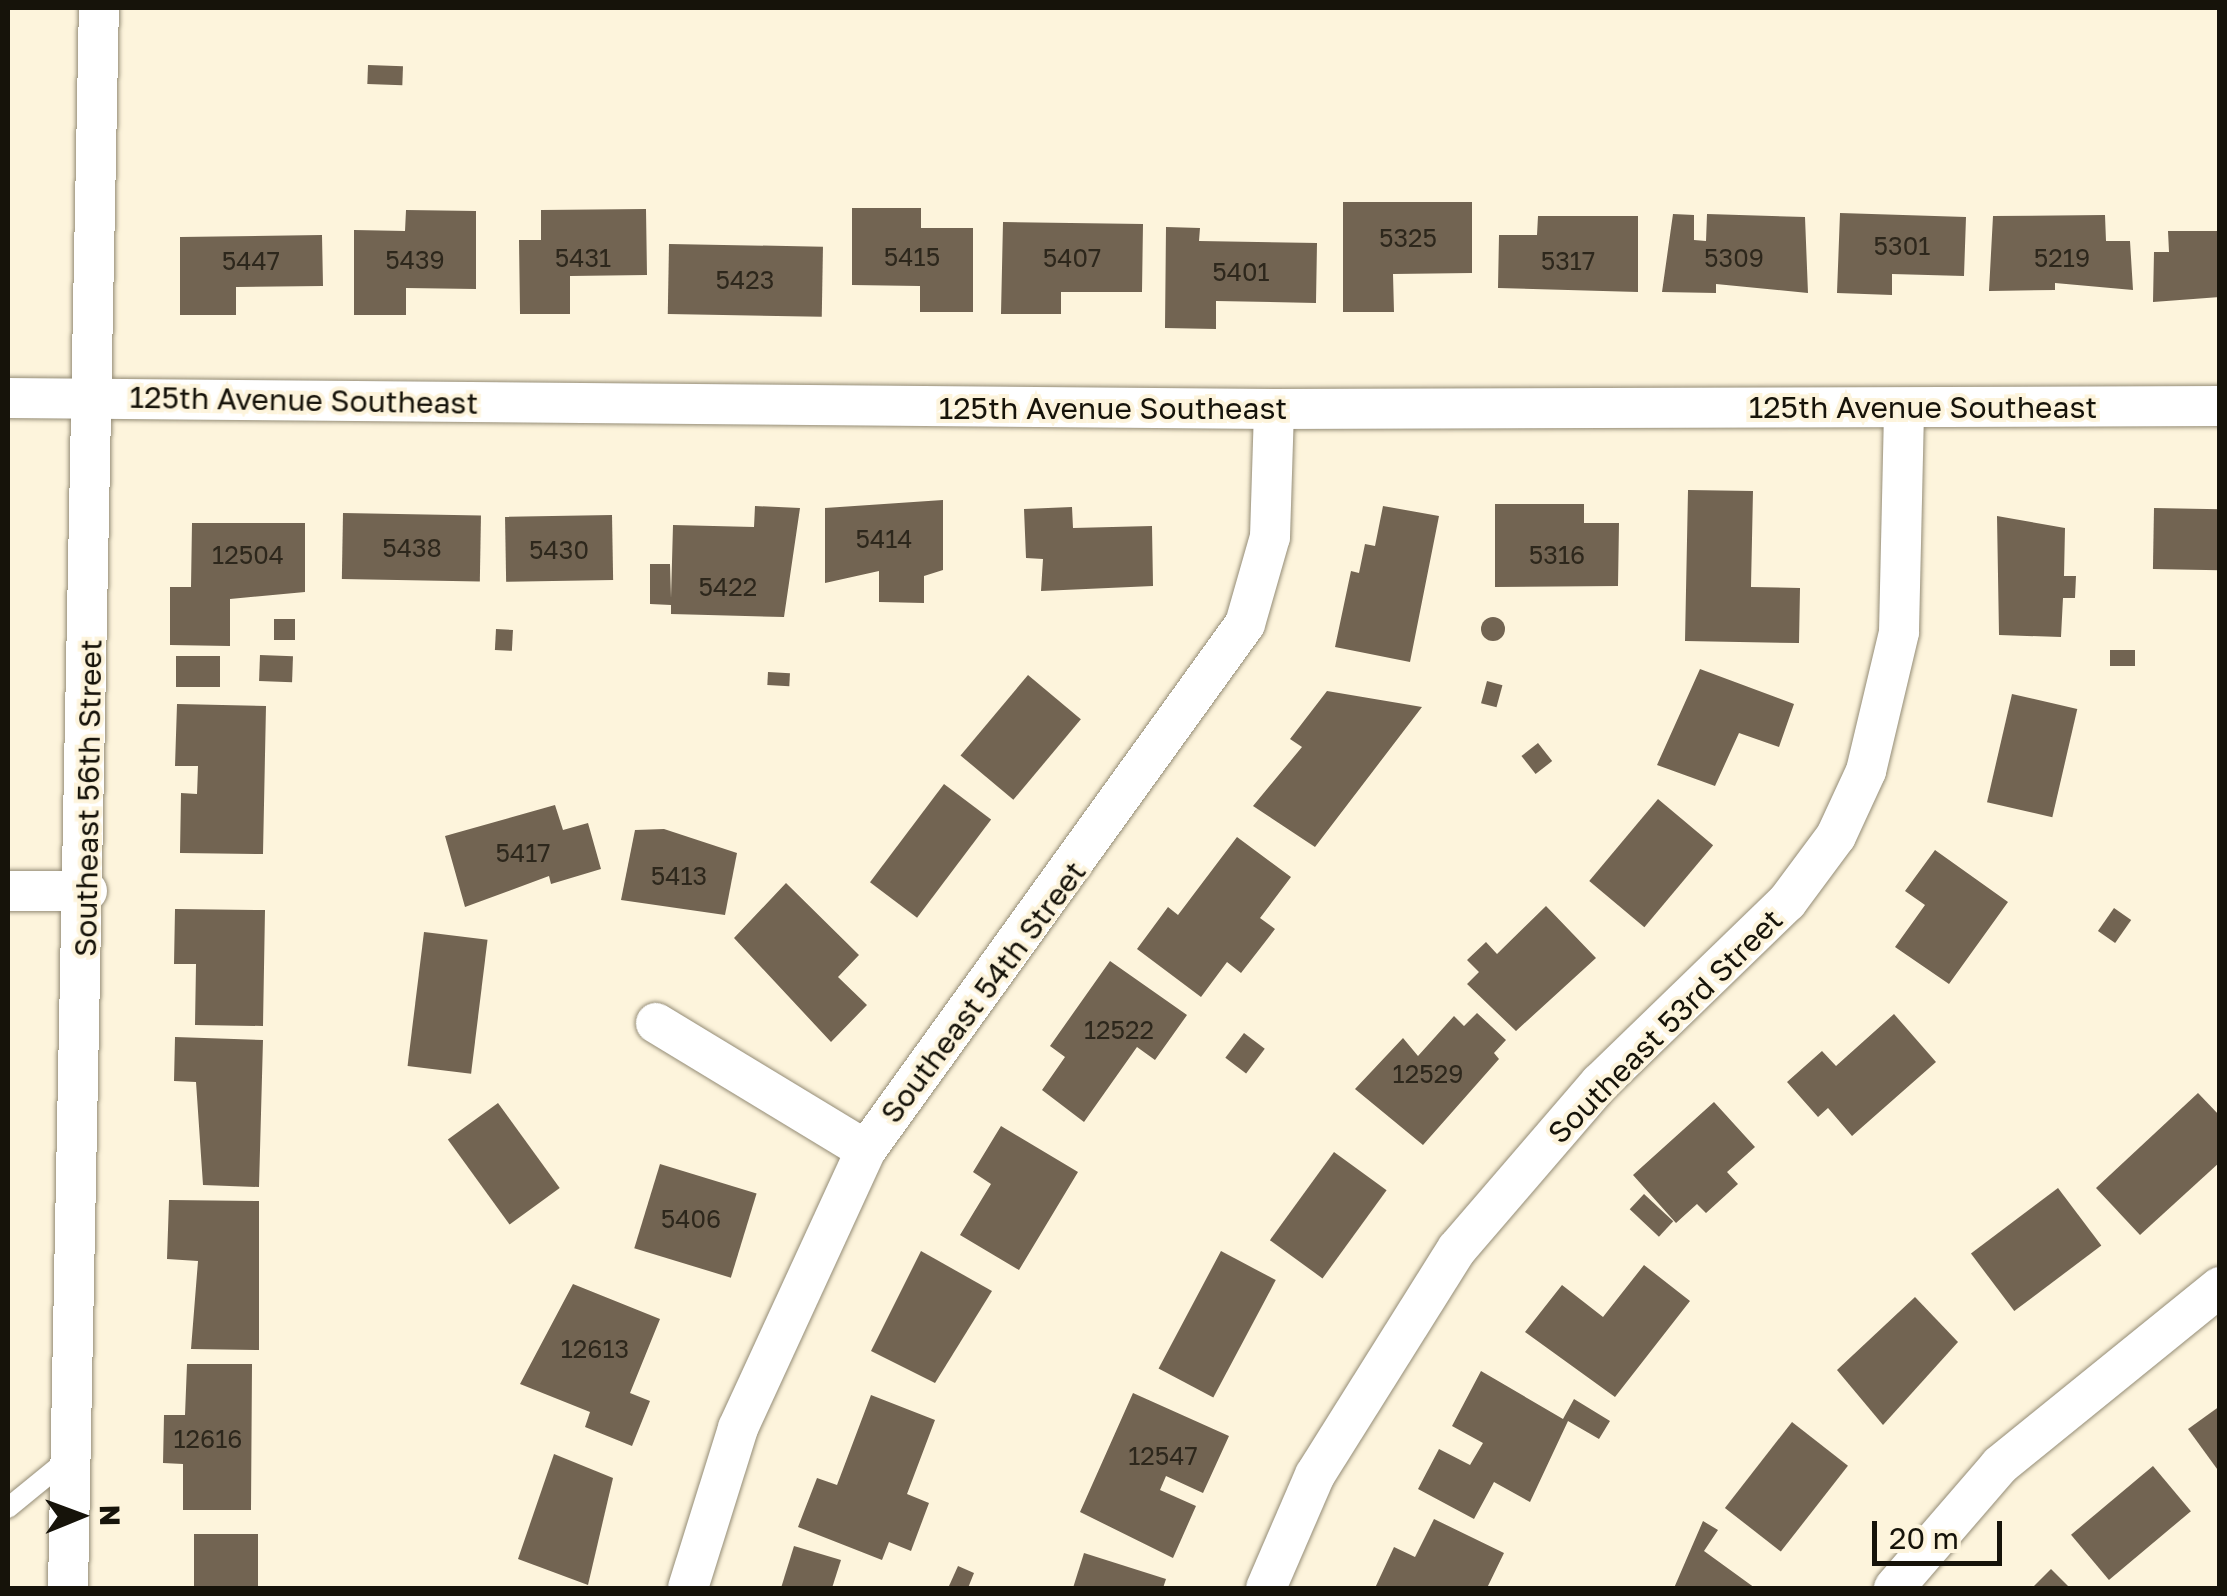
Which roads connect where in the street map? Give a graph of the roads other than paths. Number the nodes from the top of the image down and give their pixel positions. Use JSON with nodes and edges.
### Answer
{"nodes":[{"id":1,"x":99,"y":8,"type":"edge"},
{"id":2,"x":8,"y":398,"type":"edge"},
{"id":3,"x":94,"y":398,"type":"junction"},
{"id":4,"x":2220,"y":406,"type":"edge"},
{"id":5,"x":1904,"y":408,"type":"junction"},
{"id":6,"x":1274,"y":410,"type":"junction"},
{"id":7,"x":8,"y":891,"type":"edge"},
{"id":8,"x":87,"y":891,"type":"junction"},
{"id":9,"x":656,"y":1022,"type":"dead end"},
{"id":10,"x":866,"y":1150,"type":"junction"},
{"id":11,"x":2220,"y":1287,"type":"edge"},
{"id":12,"x":71,"y":1457,"type":"junction"},
{"id":13,"x":8,"y":1508,"type":"edge"},
{"id":14,"x":68,"y":1588,"type":"edge"},
{"id":15,"x":688,"y":1588,"type":"edge"},
{"id":16,"x":1266,"y":1588,"type":"edge"},
{"id":17,"x":1894,"y":1588,"type":"edge"}],
"edges":[{"from":1,"to":3,"type":"street","name":"Southeast 56th Street"},
{"from":2,"to":3,"type":"street","name":"125th Avenue Southeast"},
{"from":3,"to":6,"type":"street","name":"125th Avenue Southeast"},
{"from":3,"to":8,"type":"street","name":"Southeast 56th Street"},
{"from":4,"to":5,"type":"street","name":"125th Avenue Southeast"},
{"from":5,"to":6,"type":"street","name":"125th Avenue Southeast"},
{"from":5,"to":16,"type":"street","name":"Southeast 53rd Street"},
{"from":6,"to":10,"type":"street","name":"Southeast 54th Street"},
{"from":7,"to":8,"type":"street"},
{"from":8,"to":12,"type":"street","name":"Southeast 56th Street"},
{"from":9,"to":10,"type":"street"},
{"from":10,"to":15,"type":"street","name":"Southeast 54th Street"},
{"from":11,"to":17,"type":"street"},
{"from":12,"to":13,"type":"lane"},
{"from":12,"to":14,"type":"street","name":"Southeast 56th Street"}]}
